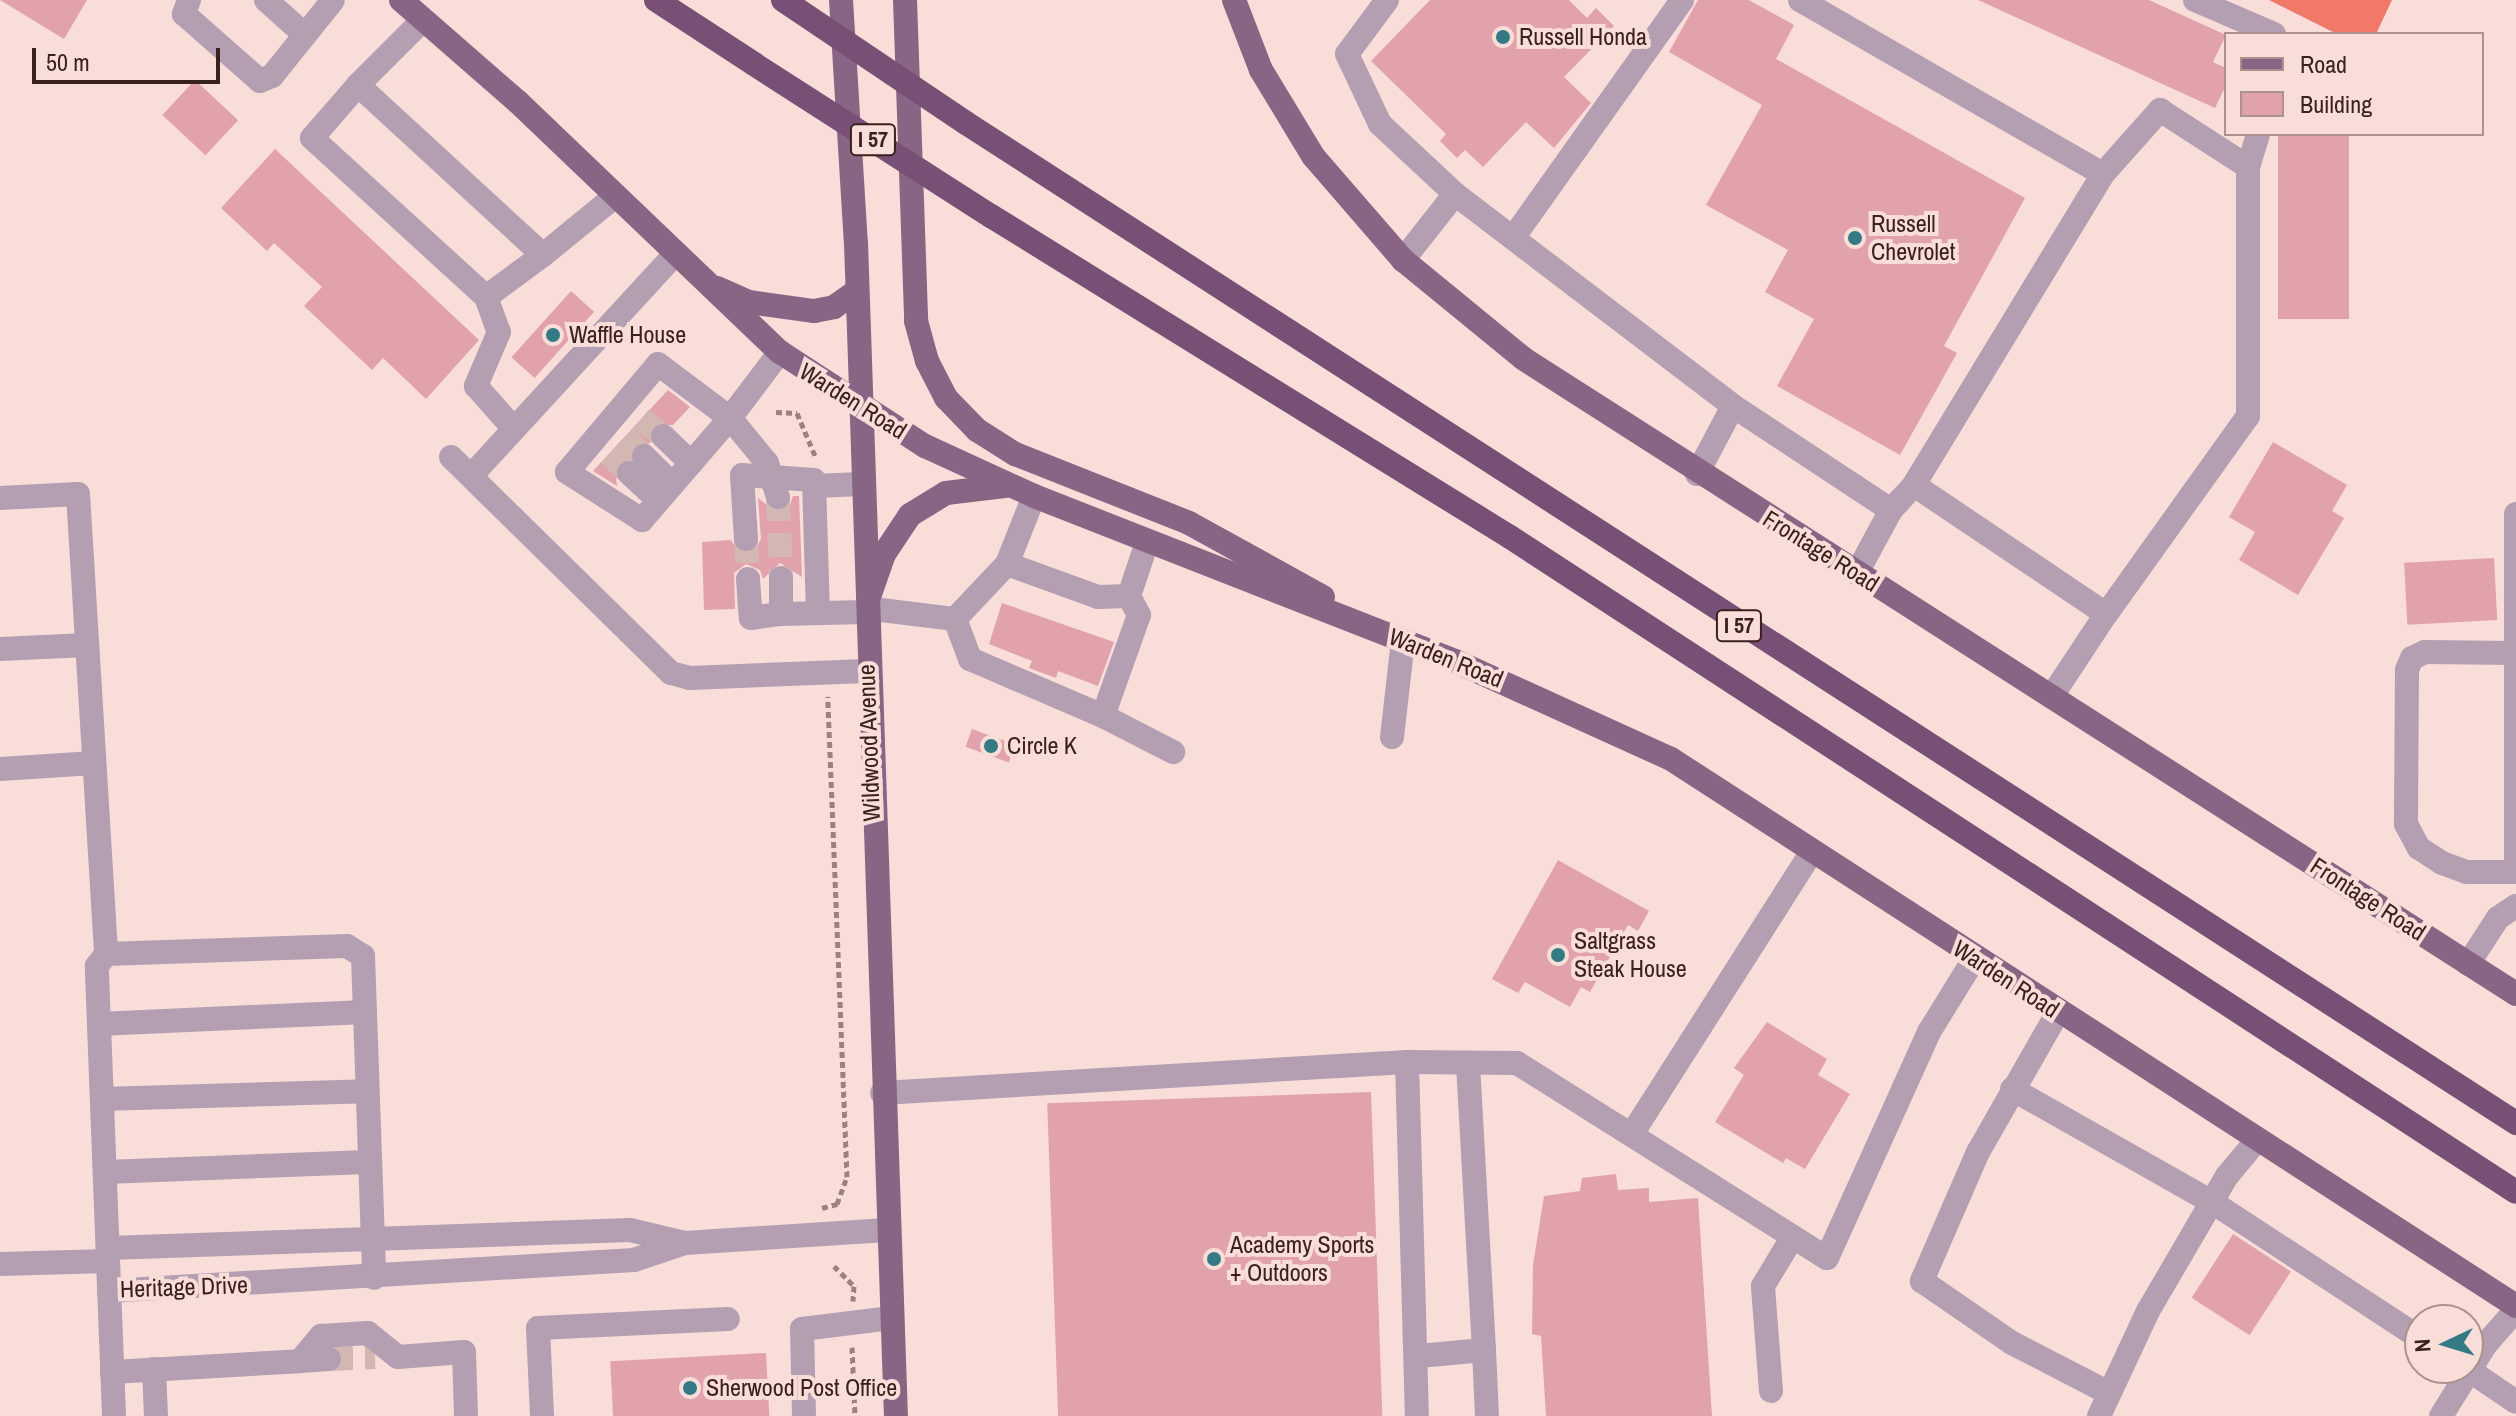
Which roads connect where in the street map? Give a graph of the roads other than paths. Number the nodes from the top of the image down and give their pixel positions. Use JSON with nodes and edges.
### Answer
{"nodes":[{"id":1,"x":189,"y":0,"type":"edge"},
{"id":2,"x":266,"y":0,"type":"edge"},
{"id":3,"x":333,"y":0,"type":"edge"},
{"id":4,"x":401,"y":0,"type":"edge"},
{"id":5,"x":656,"y":0,"type":"edge"},
{"id":6,"x":783,"y":0,"type":"edge"},
{"id":7,"x":841,"y":0,"type":"edge"},
{"id":8,"x":905,"y":0,"type":"edge"},
{"id":9,"x":1234,"y":0,"type":"edge"},
{"id":10,"x":1682,"y":0,"type":"edge"},
{"id":11,"x":1800,"y":0,"type":"edge"},
{"id":12,"x":2195,"y":0,"type":"edge"},
{"id":13,"x":1388,"y":1,"type":"edge"},
{"id":14,"x":423,"y":20,"type":"junction"},
{"id":15,"x":2269,"y":32,"type":"edge"},
{"id":16,"x":305,"y":35,"type":"junction"},
{"id":17,"x":358,"y":85,"type":"junction"},
{"id":18,"x":2257,"y":136,"type":"edge"},
{"id":19,"x":2248,"y":167,"type":"junction"},
{"id":20,"x":2103,"y":174,"type":"junction"},
{"id":21,"x":1455,"y":194,"type":"junction"},
{"id":22,"x":614,"y":197,"type":"junction"},
{"id":23,"x":1513,"y":238,"type":"junction"},
{"id":24,"x":543,"y":255,"type":"junction"},
{"id":25,"x":674,"y":255,"type":"junction"},
{"id":26,"x":1403,"y":260,"type":"junction"},
{"id":27,"x":701,"y":280,"type":"junction"},
{"id":28,"x":857,"y":291,"type":"junction"},
{"id":29,"x":486,"y":297,"type":"junction"},
{"id":30,"x":780,"y":352,"type":"junction"},
{"id":31,"x":861,"y":405,"type":"junction"},
{"id":32,"x":1733,"y":406,"type":"junction"},
{"id":33,"x":730,"y":418,"type":"junction"},
{"id":34,"x":514,"y":429,"type":"junction"},
{"id":35,"x":663,"y":436,"type":"tunnel mouth"},
{"id":36,"x":451,"y":457,"type":"dead end"},
{"id":37,"x":691,"y":463,"type":"junction"},
{"id":38,"x":637,"y":465,"type":"tunnel mouth"},
{"id":39,"x":770,"y":473,"type":"junction"},
{"id":40,"x":1697,"y":474,"type":"junction"},
{"id":41,"x":471,"y":476,"type":"junction"},
{"id":42,"x":862,"y":484,"type":"junction"},
{"id":43,"x":1914,"y":485,"type":"junction"},
{"id":44,"x":817,"y":486,"type":"junction"},
{"id":45,"x":1008,"y":486,"type":"junction"},
{"id":46,"x":665,"y":492,"type":"junction"},
{"id":47,"x":1034,"y":496,"type":"junction"},
{"id":48,"x":778,"y":497,"type":"tunnel mouth"},
{"id":49,"x":0,"y":498,"type":"edge"},
{"id":50,"x":1891,"y":510,"type":"junction"},
{"id":51,"x":2516,"y":514,"type":"edge"},
{"id":52,"x":746,"y":539,"type":"tunnel mouth"},
{"id":53,"x":1147,"y":542,"type":"junction"},
{"id":54,"x":1007,"y":564,"type":"junction"},
{"id":55,"x":1857,"y":573,"type":"junction"},
{"id":56,"x":781,"y":578,"type":"tunnel mouth"},
{"id":57,"x":748,"y":579,"type":"tunnel mouth"},
{"id":58,"x":1129,"y":596,"type":"junction"},
{"id":59,"x":865,"y":610,"type":"junction"},
{"id":60,"x":818,"y":611,"type":"junction"},
{"id":61,"x":781,"y":614,"type":"junction"},
{"id":62,"x":2106,"y":614,"type":"junction"},
{"id":63,"x":955,"y":619,"type":"junction"},
{"id":64,"x":1403,"y":641,"type":"junction"},
{"id":65,"x":87,"y":645,"type":"junction"},
{"id":66,"x":0,"y":649,"type":"edge"},
{"id":67,"x":2515,"y":653,"type":"edge"},
{"id":68,"x":867,"y":671,"type":"junction"},
{"id":69,"x":2515,"y":681,"type":"edge"},
{"id":70,"x":2052,"y":696,"type":"junction"},
{"id":71,"x":1103,"y":716,"type":"junction"},
{"id":72,"x":1392,"y":737,"type":"dead end"},
{"id":73,"x":1173,"y":752,"type":"dead end"},
{"id":74,"x":94,"y":763,"type":"junction"},
{"id":75,"x":0,"y":769,"type":"edge"},
{"id":76,"x":1811,"y":853,"type":"junction"},
{"id":77,"x":2516,"y":865,"type":"edge"},
{"id":78,"x":2516,"y":872,"type":"edge"},
{"id":79,"x":2514,"y":906,"type":"edge"},
{"id":80,"x":106,"y":954,"type":"junction"},
{"id":81,"x":1974,"y":959,"type":"junction"},
{"id":82,"x":2468,"y":964,"type":"junction"},
{"id":83,"x":2516,"y":994,"type":"edge"},
{"id":84,"x":365,"y":1012,"type":"junction"},
{"id":85,"x":2058,"y":1012,"type":"junction"},
{"id":86,"x":99,"y":1024,"type":"junction"},
{"id":87,"x":1407,"y":1062,"type":"junction"},
{"id":88,"x":1468,"y":1063,"type":"junction"},
{"id":89,"x":2012,"y":1089,"type":"junction"},
{"id":90,"x":367,"y":1091,"type":"junction"},
{"id":91,"x":882,"y":1093,"type":"junction"},
{"id":92,"x":102,"y":1099,"type":"junction"},
{"id":93,"x":2516,"y":1123,"type":"edge"},
{"id":94,"x":1632,"y":1134,"type":"junction"},
{"id":95,"x":2257,"y":1140,"type":"junction"},
{"id":96,"x":368,"y":1162,"type":"junction"},
{"id":97,"x":105,"y":1172,"type":"junction"},
{"id":98,"x":2516,"y":1192,"type":"edge"},
{"id":99,"x":2212,"y":1202,"type":"junction"},
{"id":100,"x":887,"y":1230,"type":"junction"},
{"id":101,"x":1792,"y":1238,"type":"junction"},
{"id":102,"x":374,"y":1240,"type":"junction"},
{"id":103,"x":685,"y":1243,"type":"junction"},
{"id":104,"x":108,"y":1254,"type":"junction"},
{"id":105,"x":0,"y":1264,"type":"edge"},
{"id":106,"x":374,"y":1278,"type":"junction"},
{"id":107,"x":109,"y":1291,"type":"junction"},
{"id":108,"x":2516,"y":1308,"type":"edge"},
{"id":109,"x":891,"y":1318,"type":"junction"},
{"id":110,"x":728,"y":1319,"type":"dead end"},
{"id":111,"x":2404,"y":1328,"type":"edge"},
{"id":112,"x":2484,"y":1349,"type":"edge"},
{"id":113,"x":1484,"y":1350,"type":"junction"},
{"id":114,"x":1419,"y":1356,"type":"junction"},
{"id":115,"x":329,"y":1359,"type":"tunnel mouth"},
{"id":116,"x":300,"y":1361,"type":"junction"},
{"id":117,"x":154,"y":1369,"type":"junction"},
{"id":118,"x":112,"y":1372,"type":"junction"},
{"id":119,"x":2484,"y":1380,"type":"edge"},
{"id":120,"x":2459,"y":1384,"type":"edge"},
{"id":121,"x":1771,"y":1391,"type":"dead end"},
{"id":122,"x":2109,"y":1393,"type":"junction"},
{"id":123,"x":2516,"y":1402,"type":"edge"},
{"id":124,"x":114,"y":1416,"type":"edge"},
{"id":125,"x":156,"y":1416,"type":"edge"},
{"id":126,"x":466,"y":1416,"type":"edge"},
{"id":127,"x":542,"y":1416,"type":"edge"},
{"id":128,"x":804,"y":1416,"type":"edge"},
{"id":129,"x":896,"y":1416,"type":"edge"},
{"id":130,"x":1417,"y":1416,"type":"edge"},
{"id":131,"x":1487,"y":1416,"type":"edge"},
{"id":132,"x":2099,"y":1416,"type":"edge"},
{"id":133,"x":2441,"y":1416,"type":"edge"}],
"edges":[{"from":1,"to":16,"type":"street"},
{"from":2,"to":16,"type":"street"},
{"from":3,"to":16,"type":"street"},
{"from":4,"to":14,"type":"main road","name":"Warden Road"},
{"from":5,"to":98,"type":"highway","number":"I 57","bridge":true},
{"from":6,"to":93,"type":"highway","number":"I 57","bridge":true},
{"from":7,"to":28,"type":"main road","name":"Wildwood Avenue"},
{"from":8,"to":64,"type":"main road"},
{"from":9,"to":26,"type":"main road","name":"Frontage Road"},
{"from":10,"to":23,"type":"street"},
{"from":11,"to":20,"type":"street"},
{"from":12,"to":15,"type":"street"},
{"from":13,"to":21,"type":"street"},
{"from":14,"to":17,"type":"street"},
{"from":14,"to":22,"type":"main road","name":"Warden Road"},
{"from":17,"to":24,"type":"street"},
{"from":17,"to":29,"type":"street"},
{"from":18,"to":19,"type":"street"},
{"from":19,"to":20,"type":"street"},
{"from":19,"to":62,"type":"street"},
{"from":20,"to":43,"type":"street"},
{"from":21,"to":23,"type":"street"},
{"from":21,"to":26,"type":"street"},
{"from":22,"to":24,"type":"street"},
{"from":22,"to":25,"type":"main road","name":"Warden Road"},
{"from":23,"to":32,"type":"street"},
{"from":24,"to":29,"type":"street"},
{"from":25,"to":27,"type":"main road","name":"Warden Road"},
{"from":25,"to":34,"type":"street"},
{"from":26,"to":40,"type":"main road","name":"Frontage Road"},
{"from":27,"to":28,"type":"main road"},
{"from":27,"to":30,"type":"main road","name":"Warden Road"},
{"from":28,"to":31,"type":"main road","name":"Wildwood Avenue"},
{"from":29,"to":34,"type":"street"},
{"from":30,"to":31,"type":"main road","name":"Warden Road"},
{"from":30,"to":33,"type":"street"},
{"from":31,"to":42,"type":"main road","name":"Wildwood Avenue"},
{"from":31,"to":45,"type":"main road","name":"Warden Road"},
{"from":32,"to":40,"type":"street"},
{"from":32,"to":50,"type":"street"},
{"from":33,"to":37,"type":"street"},
{"from":33,"to":39,"type":"street"},
{"from":33,"to":46,"type":"street"},
{"from":34,"to":41,"type":"street"},
{"from":35,"to":37,"type":"street"},
{"from":36,"to":41,"type":"street"},
{"from":37,"to":46,"type":"street"},
{"from":38,"to":46,"type":"street"},
{"from":39,"to":44,"type":"street"},
{"from":39,"to":48,"type":"street"},
{"from":39,"to":52,"type":"street"},
{"from":40,"to":55,"type":"main road","name":"Frontage Road"},
{"from":41,"to":68,"type":"street"},
{"from":42,"to":44,"type":"street"},
{"from":42,"to":59,"type":"main road","name":"Wildwood Avenue"},
{"from":43,"to":50,"type":"street"},
{"from":43,"to":62,"type":"street"},
{"from":44,"to":60,"type":"street"},
{"from":45,"to":47,"type":"main road","name":"Warden Road"},
{"from":45,"to":59,"type":"main road"},
{"from":47,"to":53,"type":"main road","name":"Warden Road"},
{"from":47,"to":54,"type":"street"},
{"from":49,"to":65,"type":"street"},
{"from":50,"to":55,"type":"street"},
{"from":51,"to":67,"type":"street"},
{"from":53,"to":58,"type":"street"},
{"from":53,"to":64,"type":"main road","name":"Warden Road"},
{"from":54,"to":58,"type":"street"},
{"from":54,"to":63,"type":"street"},
{"from":55,"to":70,"type":"main road","name":"Frontage Road"},
{"from":56,"to":61,"type":"street"},
{"from":57,"to":61,"type":"street"},
{"from":58,"to":71,"type":"street"},
{"from":59,"to":60,"type":"street"},
{"from":59,"to":63,"type":"street"},
{"from":59,"to":68,"type":"main road","name":"Wildwood Avenue"},
{"from":60,"to":61,"type":"street"},
{"from":62,"to":70,"type":"street"},
{"from":63,"to":71,"type":"street"},
{"from":64,"to":72,"type":"street"},
{"from":64,"to":76,"type":"main road","name":"Warden Road"},
{"from":65,"to":66,"type":"street"},
{"from":65,"to":74,"type":"street"},
{"from":67,"to":69,"type":"street"},
{"from":67,"to":78,"type":"street"},
{"from":68,"to":91,"type":"main road","name":"Wildwood Avenue"},
{"from":69,"to":77,"type":"street"},
{"from":70,"to":82,"type":"main road","name":"Frontage Road"},
{"from":71,"to":73,"type":"street"},
{"from":74,"to":75,"type":"street"},
{"from":74,"to":80,"type":"street"},
{"from":76,"to":81,"type":"main road","name":"Warden Road"},
{"from":76,"to":94,"type":"street"},
{"from":78,"to":79,"type":"street"},
{"from":79,"to":82,"type":"street"},
{"from":80,"to":84,"type":"street"},
{"from":80,"to":86,"type":"street"},
{"from":81,"to":85,"type":"main road","name":"Warden Road"},
{"from":81,"to":101,"type":"street"},
{"from":82,"to":83,"type":"main road","name":"Frontage Road"},
{"from":84,"to":86,"type":"street"},
{"from":84,"to":90,"type":"street"},
{"from":85,"to":89,"type":"street"},
{"from":85,"to":95,"type":"main road","name":"Warden Road"},
{"from":86,"to":92,"type":"street"},
{"from":87,"to":88,"type":"street"},
{"from":87,"to":91,"type":"street"},
{"from":87,"to":114,"type":"street"},
{"from":88,"to":94,"type":"street"},
{"from":88,"to":113,"type":"street"},
{"from":89,"to":99,"type":"street"},
{"from":89,"to":122,"type":"street"},
{"from":90,"to":92,"type":"street"},
{"from":90,"to":96,"type":"street"},
{"from":91,"to":100,"type":"main road","name":"Wildwood Avenue"},
{"from":92,"to":97,"type":"street"},
{"from":94,"to":101,"type":"street"},
{"from":95,"to":99,"type":"street"},
{"from":95,"to":108,"type":"main road","name":"Warden Road"},
{"from":96,"to":97,"type":"street"},
{"from":96,"to":102,"type":"street"},
{"from":97,"to":104,"type":"street"},
{"from":99,"to":111,"type":"street"},
{"from":99,"to":122,"type":"street"},
{"from":100,"to":103,"type":"street","name":"Heritage Drive"},
{"from":100,"to":109,"type":"main road","name":"Wildwood Avenue"},
{"from":101,"to":121,"type":"street"},
{"from":102,"to":103,"type":"street","name":"Heritage Drive"},
{"from":102,"to":104,"type":"street","name":"Heritage Drive"},
{"from":102,"to":106,"type":"street"},
{"from":103,"to":106,"type":"street","name":"Heritage Drive"},
{"from":104,"to":105,"type":"street"},
{"from":104,"to":107,"type":"street","name":"Heritage Drive"},
{"from":106,"to":107,"type":"street","name":"Heritage Drive"},
{"from":107,"to":118,"type":"street"},
{"from":108,"to":112,"type":"street"},
{"from":109,"to":128,"type":"street"},
{"from":109,"to":129,"type":"main road","name":"Wildwood Avenue"},
{"from":110,"to":127,"type":"street"},
{"from":113,"to":114,"type":"street"},
{"from":113,"to":131,"type":"street"},
{"from":114,"to":130,"type":"street"},
{"from":115,"to":116,"type":"street"},
{"from":116,"to":117,"type":"street"},
{"from":116,"to":126,"type":"street"},
{"from":117,"to":118,"type":"street"},
{"from":117,"to":125,"type":"street"},
{"from":118,"to":124,"type":"street"},
{"from":119,"to":123,"type":"street"},
{"from":120,"to":133,"type":"street"},
{"from":122,"to":132,"type":"street"}]}
